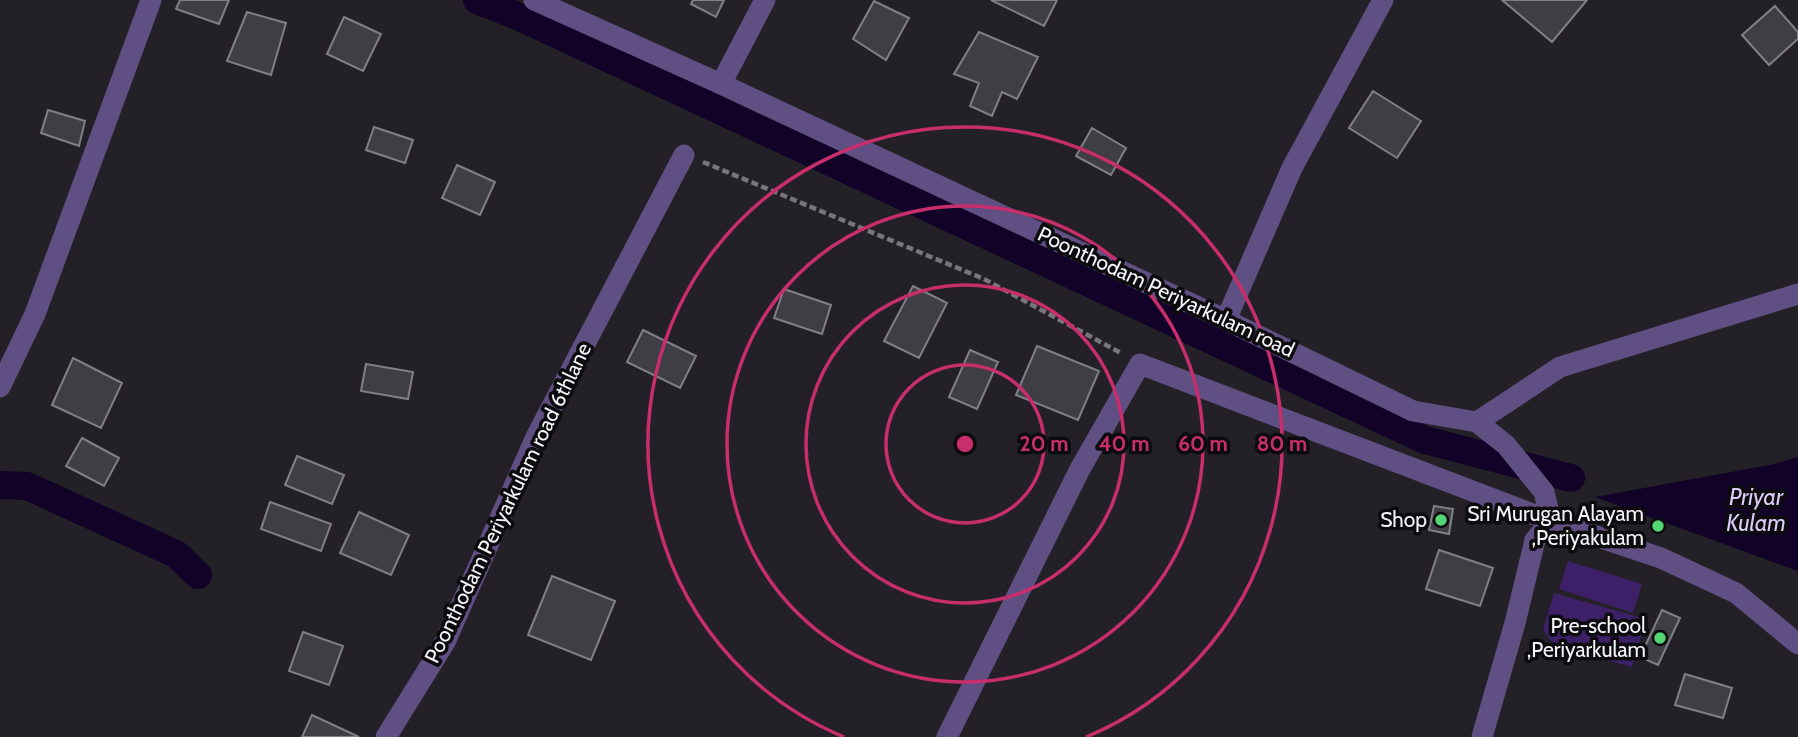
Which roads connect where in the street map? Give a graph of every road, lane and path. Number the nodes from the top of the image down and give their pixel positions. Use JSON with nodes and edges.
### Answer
{"nodes":[{"id":1,"x":150,"y":0,"type":"edge"},
{"id":2,"x":534,"y":0,"type":"edge"},
{"id":3,"x":765,"y":0,"type":"edge"},
{"id":4,"x":1383,"y":0,"type":"edge"},
{"id":5,"x":721,"y":84,"type":"junction"},
{"id":6,"x":684,"y":155,"type":"joint"},
{"id":7,"x":1798,"y":294,"type":"edge"},
{"id":8,"x":1226,"y":320,"type":"junction"},
{"id":9,"x":1140,"y":364,"type":"junction"},
{"id":10,"x":0,"y":387,"type":"edge"},
{"id":11,"x":1477,"y":422,"type":"junction"},
{"id":12,"x":1551,"y":521,"type":"junction"},
{"id":13,"x":1798,"y":644,"type":"edge"},
{"id":14,"x":386,"y":737,"type":"edge"},
{"id":15,"x":947,"y":737,"type":"edge"},
{"id":16,"x":1482,"y":737,"type":"edge"}],
"edges":[{"from":1,"to":10,"type":"street"},
{"from":2,"to":5,"type":"street","name":"Poonthodam Periyarkulam road"},
{"from":3,"to":5,"type":"street"},
{"from":4,"to":8,"type":"street"},
{"from":5,"to":8,"type":"street","name":"Poonthodam Periyarkulam road"},
{"from":6,"to":9,"type":"path"},
{"from":6,"to":14,"type":"street","name":"Poonthodam Periyarkulam road 6thlane"},
{"from":7,"to":11,"type":"street"},
{"from":8,"to":11,"type":"street","name":"Poonthodam Periyarkulam road"},
{"from":9,"to":12,"type":"street"},
{"from":9,"to":15,"type":"street"},
{"from":11,"to":12,"type":"street","name":"Poonthodam Periyarkulam road"},
{"from":12,"to":13,"type":"street"},
{"from":12,"to":16,"type":"street"}]}
